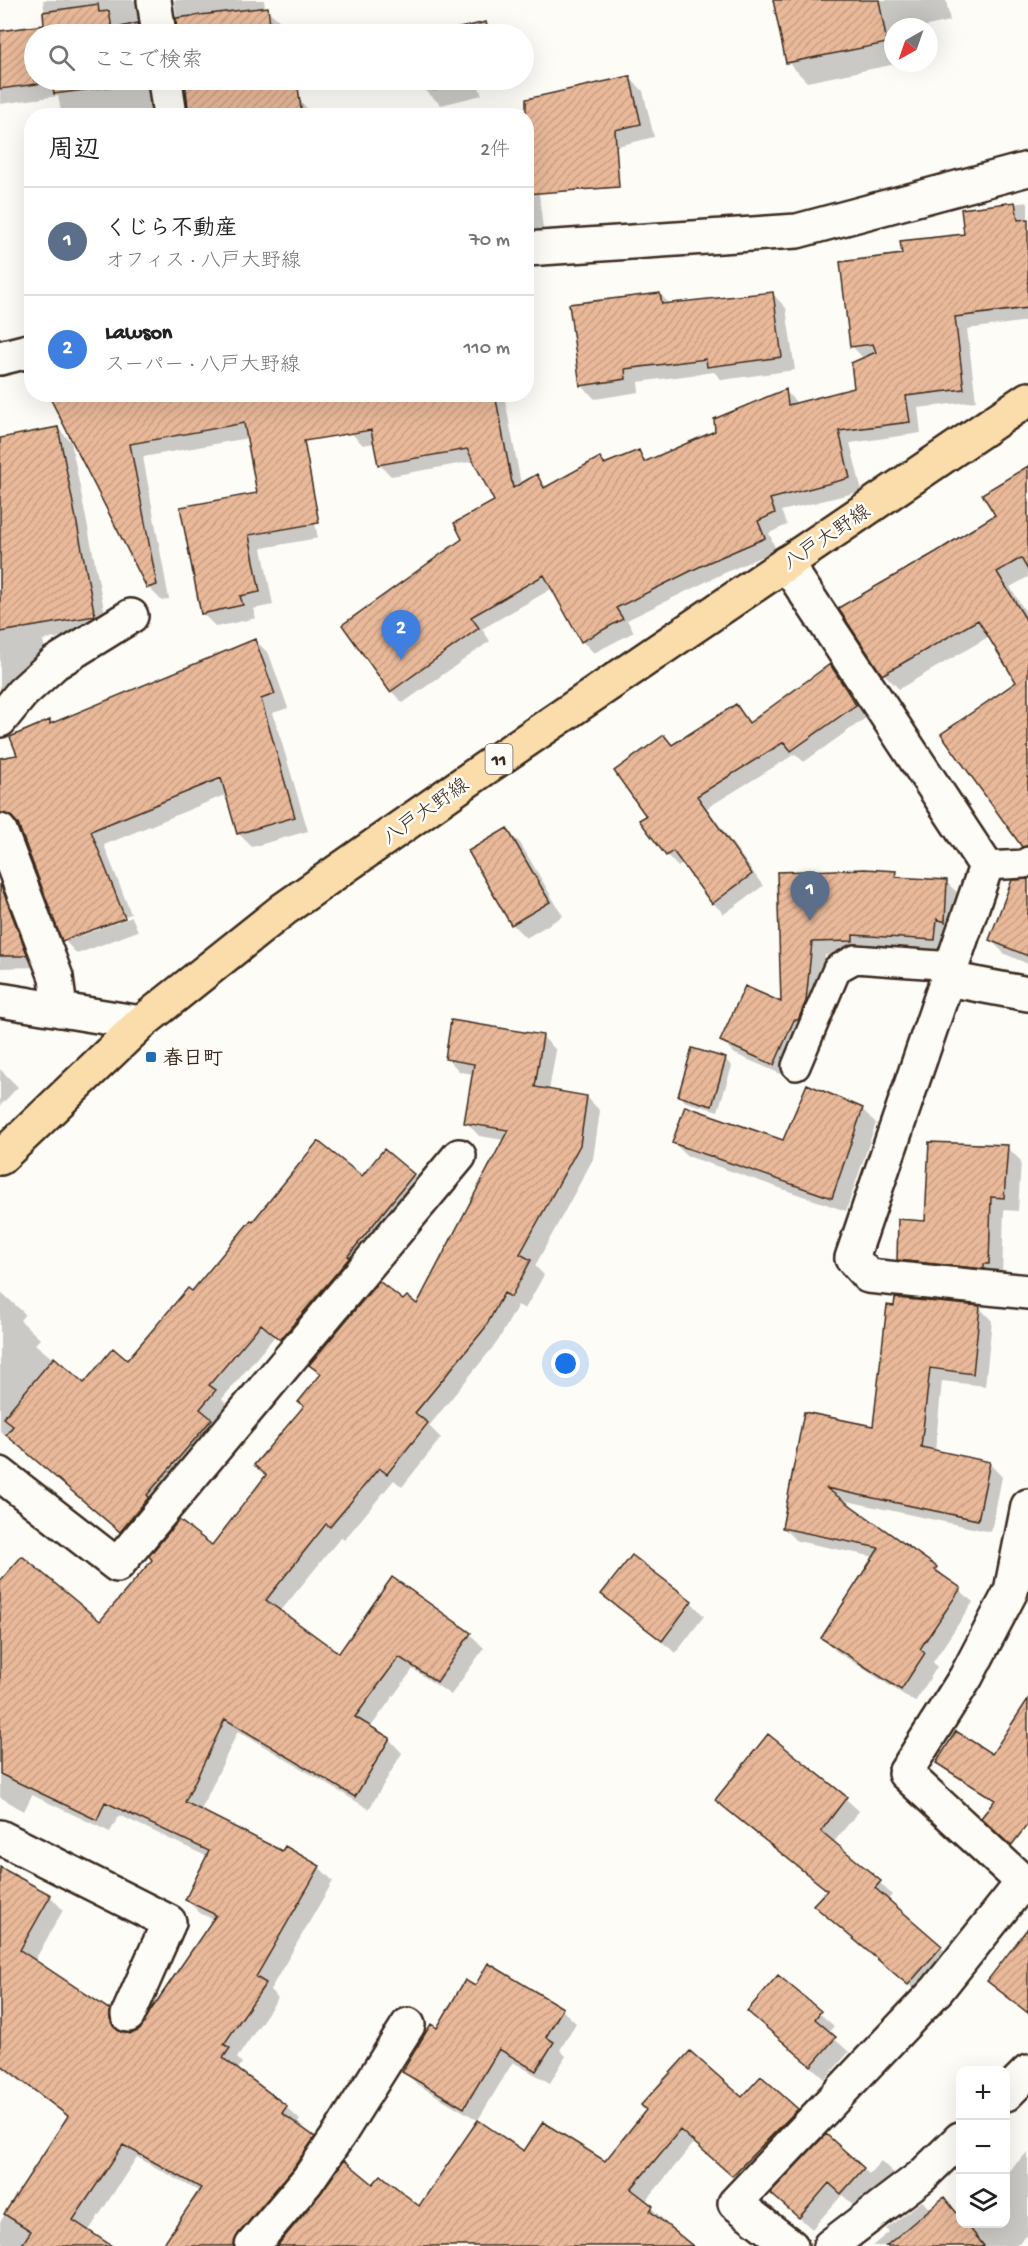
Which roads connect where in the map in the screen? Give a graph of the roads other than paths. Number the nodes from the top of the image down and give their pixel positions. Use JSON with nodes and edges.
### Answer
{"nodes":[{"id":1,"x":154,"y":0,"type":"edge"},
{"id":2,"x":158,"y":24,"type":"edge"},
{"id":3,"x":166,"y":90,"type":"edge"},
{"id":4,"x":169,"y":108,"type":"edge"},
{"id":5,"x":1028,"y":169,"type":"edge"},
{"id":6,"x":534,"y":248,"type":"edge"},
{"id":7,"x":24,"y":352,"type":"edge"},
{"id":8,"x":0,"y":358,"type":"edge"},
{"id":9,"x":1028,"y":399,"type":"edge"},
{"id":10,"x":786,"y":563,"type":"junction"},
{"id":11,"x":131,"y":616,"type":"dead end"},
{"id":12,"x":0,"y":720,"type":"edge"},
{"id":13,"x":0,"y":831,"type":"edge"},
{"id":14,"x":1028,"y":861,"type":"edge"},
{"id":15,"x":986,"y":866,"type":"junction"},
{"id":16,"x":950,"y":973,"type":"junction"},
{"id":17,"x":1028,"y":994,"type":"edge"},
{"id":18,"x":0,"y":1000,"type":"edge"},
{"id":19,"x":60,"y":1010,"type":"junction"},
{"id":20,"x":141,"y":1023,"type":"junction"},
{"id":21,"x":796,"y":1066,"type":"dead end"},
{"id":22,"x":459,"y":1156,"type":"dead end"},
{"id":23,"x":0,"y":1158,"type":"edge"},
{"id":24,"x":1028,"y":1292,"type":"edge"},
{"id":25,"x":0,"y":1474,"type":"edge"},
{"id":26,"x":1028,"y":1506,"type":"edge"},
{"id":27,"x":0,"y":1837,"type":"edge"},
{"id":28,"x":128,"y":2015,"type":"dead end"},
{"id":29,"x":408,"y":2025,"type":"dead end"},
{"id":30,"x":1028,"y":2072,"type":"edge"},
{"id":31,"x":1010,"y":2089,"type":"edge"},
{"id":32,"x":956,"y":2143,"type":"edge"},
{"id":33,"x":252,"y":2246,"type":"edge"},
{"id":34,"x":791,"y":2246,"type":"edge"},
{"id":35,"x":830,"y":2246,"type":"edge"}],
"edges":[{"from":1,"to":2,"type":"street"},
{"from":3,"to":4,"type":"street"},
{"from":5,"to":6,"type":"street"},
{"from":7,"to":8,"type":"street"},
{"from":9,"to":10,"type":"main road","name":"八戸大野線","number":"11"},
{"from":10,"to":15,"type":"street"},
{"from":10,"to":20,"type":"main road","name":"八戸大野線","number":"11"},
{"from":11,"to":12,"type":"street"},
{"from":13,"to":19,"type":"street"},
{"from":14,"to":15,"type":"lane"},
{"from":15,"to":16,"type":"street"},
{"from":16,"to":17,"type":"street"},
{"from":16,"to":21,"type":"lane"},
{"from":16,"to":24,"type":"street"},
{"from":18,"to":19,"type":"street"},
{"from":19,"to":20,"type":"street"},
{"from":20,"to":23,"type":"main road","name":"八戸大野線","number":"11"},
{"from":22,"to":25,"type":"street"},
{"from":26,"to":34,"type":"street"},
{"from":27,"to":28,"type":"street"},
{"from":29,"to":33,"type":"street"},
{"from":30,"to":31,"type":"street"},
{"from":32,"to":35,"type":"street"}]}
